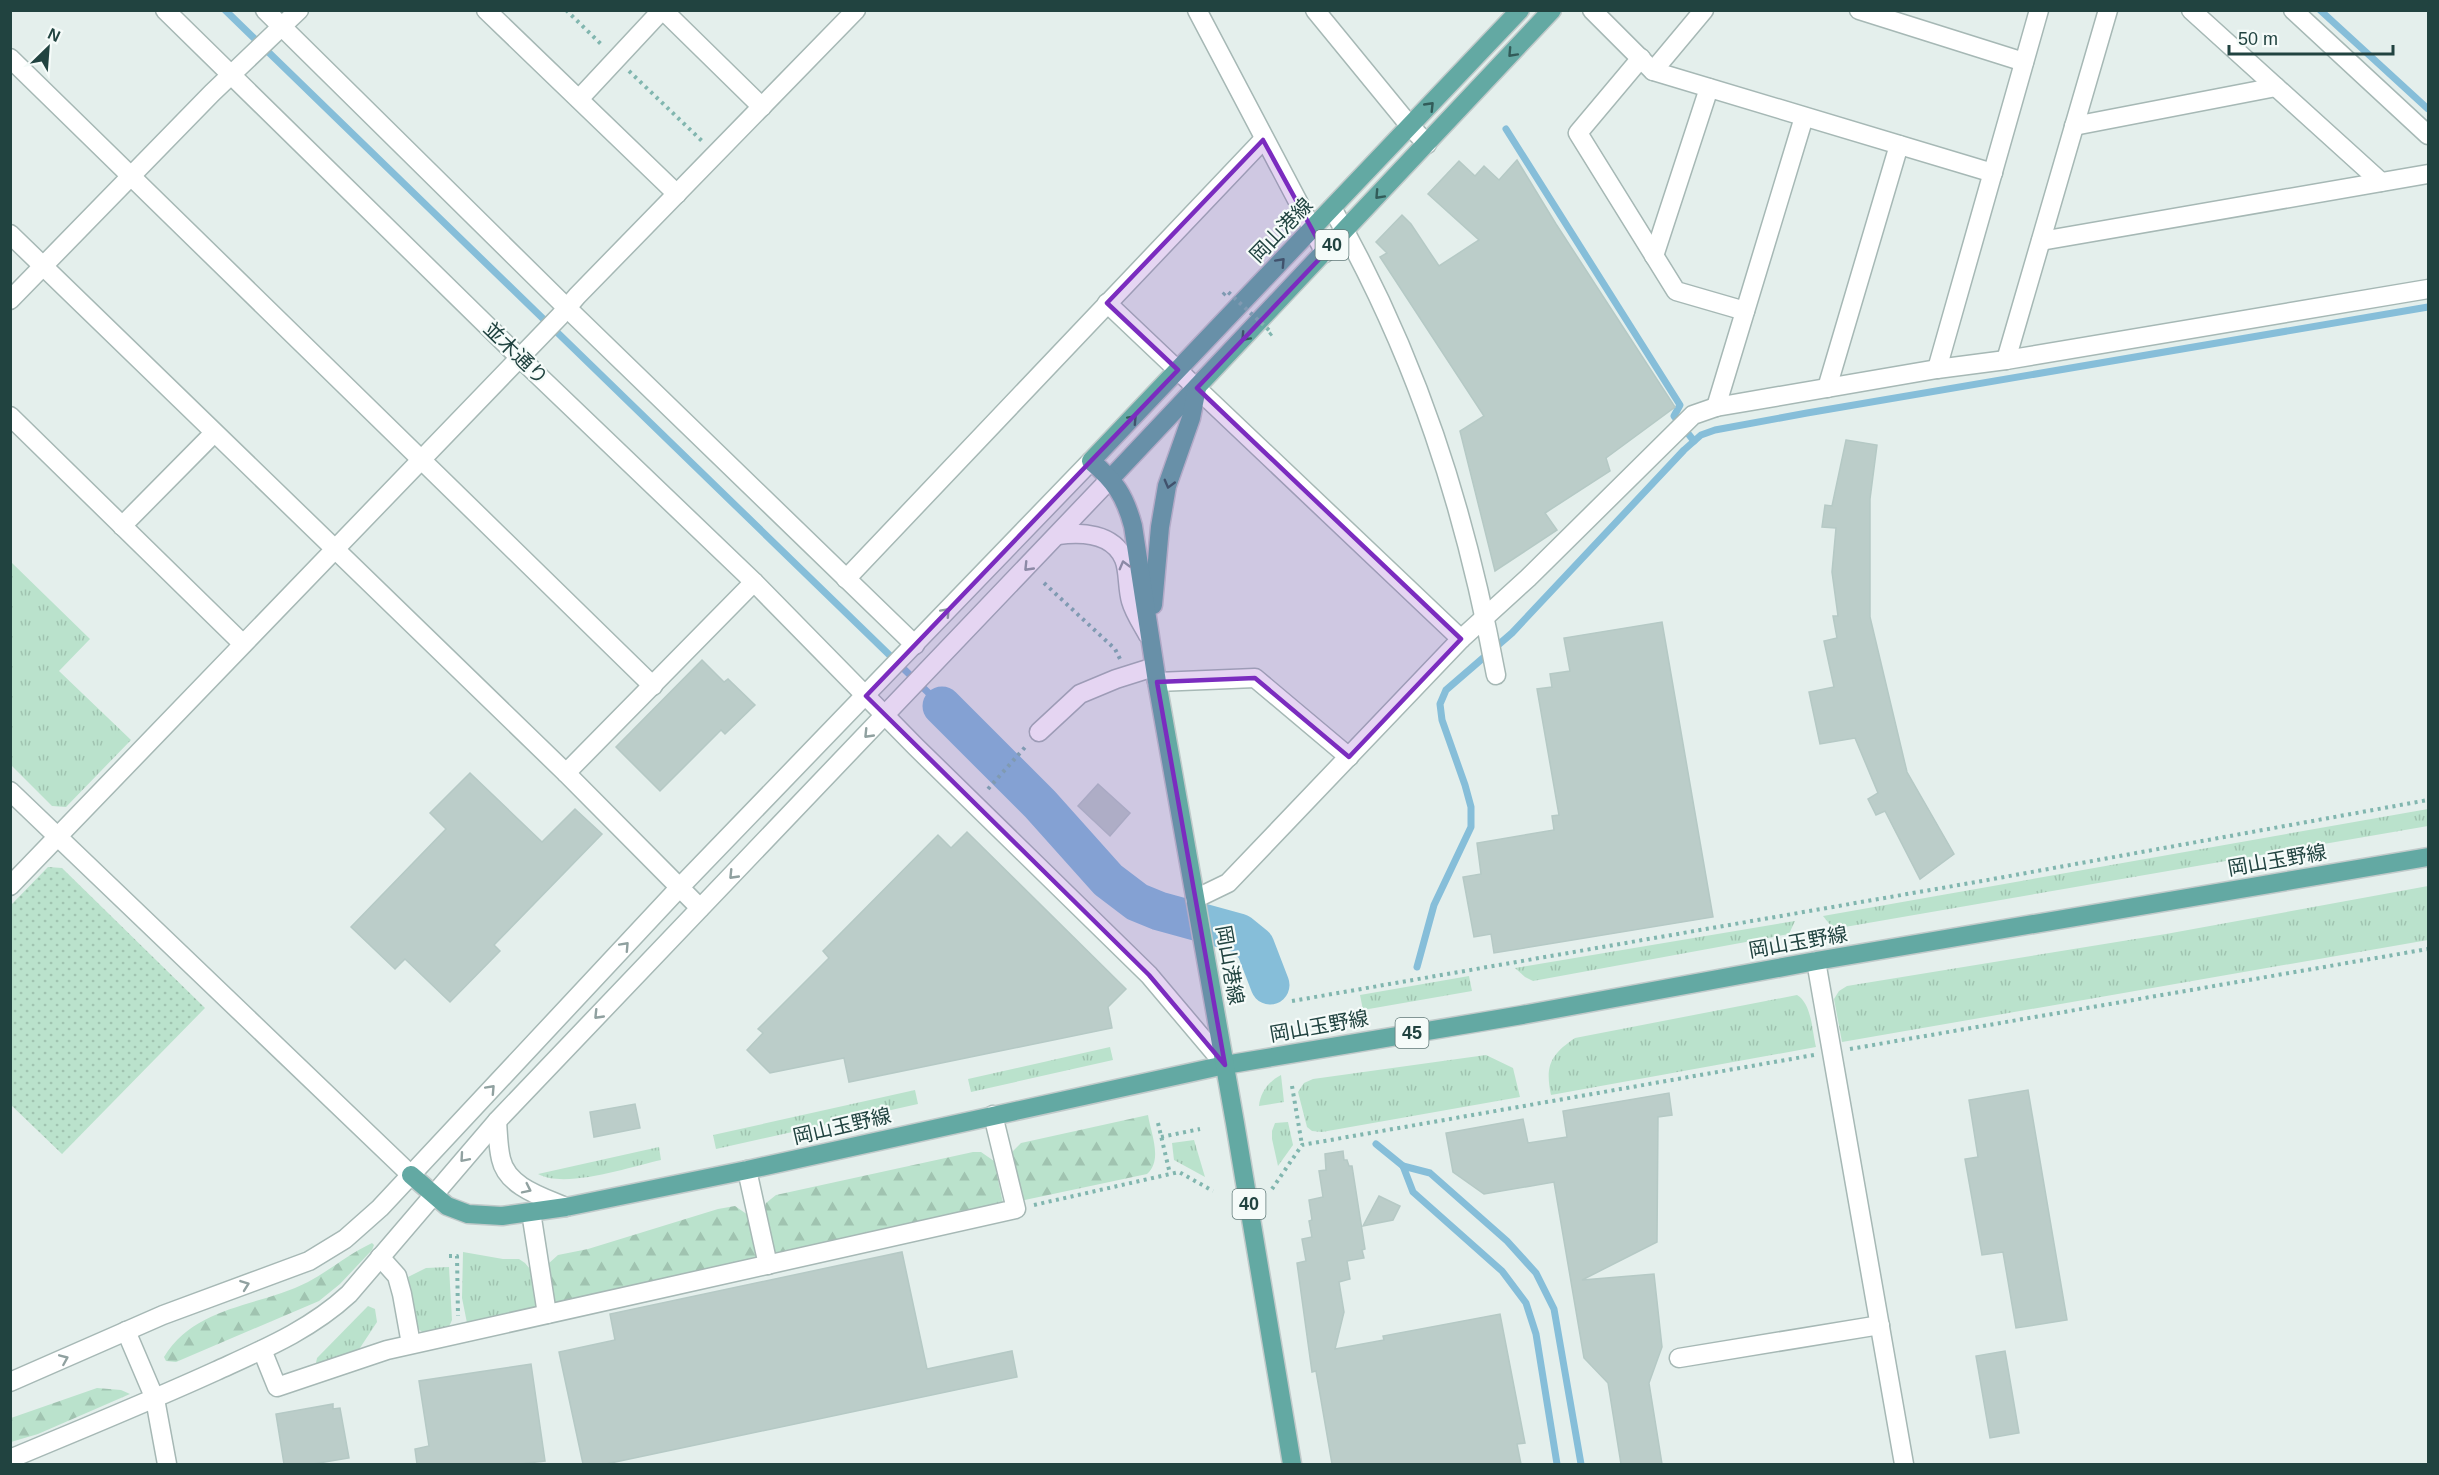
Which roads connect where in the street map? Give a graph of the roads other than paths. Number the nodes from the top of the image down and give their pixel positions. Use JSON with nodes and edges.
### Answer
{"nodes":[{"id":1,"x":165,"y":10,"type":"edge"},
{"id":2,"x":265,"y":10,"type":"edge"},
{"id":3,"x":299,"y":10,"type":"edge"},
{"id":4,"x":486,"y":10,"type":"edge"},
{"id":5,"x":663,"y":10,"type":"edge"},
{"id":6,"x":856,"y":10,"type":"edge"},
{"id":7,"x":1197,"y":10,"type":"edge"},
{"id":8,"x":1316,"y":10,"type":"edge"},
{"id":9,"x":1521,"y":10,"type":"edge"},
{"id":10,"x":1552,"y":10,"type":"edge"},
{"id":11,"x":1592,"y":10,"type":"edge"},
{"id":12,"x":1704,"y":10,"type":"edge"},
{"id":13,"x":1859,"y":10,"type":"edge"},
{"id":14,"x":2039,"y":10,"type":"edge"},
{"id":15,"x":2108,"y":10,"type":"edge"},
{"id":16,"x":2191,"y":10,"type":"edge"},
{"id":17,"x":2293,"y":10,"type":"edge"},
{"id":18,"x":1538,"y":26,"type":"junction"},
{"id":19,"x":277,"y":32,"type":"junction"},
{"id":20,"x":10,"y":58,"type":"edge"},
{"id":21,"x":2024,"y":62,"type":"junction"},
{"id":22,"x":1647,"y":65,"type":"junction"},
{"id":23,"x":231,"y":75,"type":"junction"},
{"id":24,"x":2276,"y":87,"type":"junction"},
{"id":25,"x":1709,"y":88,"type":"junction"},
{"id":26,"x":579,"y":99,"type":"junction"},
{"id":27,"x":762,"y":107,"type":"junction"},
{"id":28,"x":1804,"y":117,"type":"junction"},
{"id":29,"x":1410,"y":126,"type":"junction"},
{"id":30,"x":2074,"y":126,"type":"junction"},
{"id":31,"x":2428,"y":132,"type":"edge"},
{"id":32,"x":1263,"y":140,"type":"junction"},
{"id":33,"x":1427,"y":144,"type":"junction"},
{"id":34,"x":1899,"y":145,"type":"junction"},
{"id":35,"x":1993,"y":173,"type":"junction"},
{"id":36,"x":2428,"y":174,"type":"edge"},
{"id":37,"x":131,"y":176,"type":"junction"},
{"id":38,"x":2381,"y":182,"type":"junction"},
{"id":39,"x":677,"y":194,"type":"junction"},
{"id":40,"x":1332,"y":208,"type":"junction"},
{"id":41,"x":1311,"y":230,"type":"junction"},
{"id":42,"x":1345,"y":231,"type":"junction"},
{"id":43,"x":10,"y":234,"type":"edge"},
{"id":44,"x":2041,"y":241,"type":"junction"},
{"id":45,"x":1325,"y":253,"type":"junction"},
{"id":46,"x":1654,"y":255,"type":"junction"},
{"id":47,"x":44,"y":266,"type":"junction"},
{"id":48,"x":2428,"y":289,"type":"edge"},
{"id":49,"x":10,"y":300,"type":"edge"},
{"id":50,"x":1107,"y":303,"type":"junction"},
{"id":51,"x":1745,"y":311,"type":"junction"},
{"id":52,"x":562,"y":313,"type":"junction"},
{"id":53,"x":519,"y":357,"type":"junction"},
{"id":54,"x":2006,"y":360,"type":"junction"},
{"id":55,"x":1937,"y":369,"type":"junction"},
{"id":56,"x":1178,"y":370,"type":"junction"},
{"id":57,"x":1197,"y":388,"type":"junction"},
{"id":58,"x":1827,"y":388,"type":"junction"},
{"id":59,"x":1716,"y":407,"type":"junction"},
{"id":60,"x":10,"y":416,"type":"edge"},
{"id":61,"x":214,"y":434,"type":"junction"},
{"id":62,"x":421,"y":459,"type":"junction"},
{"id":63,"x":1091,"y":461,"type":"junction"},
{"id":64,"x":1111,"y":478,"type":"junction"},
{"id":65,"x":122,"y":526,"type":"junction"},
{"id":66,"x":1058,"y":535,"type":"junction"},
{"id":67,"x":334,"y":549,"type":"junction"},
{"id":68,"x":846,"y":579,"type":"junction"},
{"id":69,"x":754,"y":582,"type":"junction"},
{"id":70,"x":1486,"y":627,"type":"junction"},
{"id":71,"x":1150,"y":639,"type":"junction"},
{"id":72,"x":1461,"y":639,"type":"junction"},
{"id":73,"x":243,"y":644,"type":"junction"},
{"id":74,"x":911,"y":650,"type":"junction"},
{"id":75,"x":1155,"y":675,"type":"junction"},
{"id":76,"x":1496,"y":675,"type":"dead end"},
{"id":77,"x":653,"y":686,"type":"junction"},
{"id":78,"x":866,"y":696,"type":"junction"},
{"id":79,"x":886,"y":716,"type":"junction"},
{"id":80,"x":1033,"y":738,"type":"road end"},
{"id":81,"x":1349,"y":757,"type":"junction"},
{"id":82,"x":566,"y":773,"type":"junction"},
{"id":83,"x":10,"y":791,"type":"edge"},
{"id":84,"x":58,"y":837,"type":"junction"},
{"id":85,"x":2428,"y":857,"type":"edge"},
{"id":86,"x":10,"y":886,"type":"edge"},
{"id":87,"x":680,"y":887,"type":"junction"},
{"id":88,"x":1195,"y":899,"type":"junction"},
{"id":89,"x":700,"y":908,"type":"junction"},
{"id":90,"x":1816,"y":961,"type":"junction"},
{"id":91,"x":1225,"y":1065,"type":"junction"},
{"id":92,"x":993,"y":1115,"type":"junction"},
{"id":93,"x":497,"y":1121,"type":"junction"},
{"id":94,"x":747,"y":1170,"type":"junction"},
{"id":95,"x":411,"y":1175,"type":"junction"},
{"id":96,"x":433,"y":1194,"type":"junction"},
{"id":97,"x":566,"y":1207,"type":"junction"},
{"id":98,"x":531,"y":1212,"type":"junction"},
{"id":99,"x":380,"y":1257,"type":"junction"},
{"id":100,"x":768,"y":1265,"type":"junction"},
{"id":101,"x":547,"y":1314,"type":"junction"},
{"id":102,"x":1880,"y":1324,"type":"junction"},
{"id":103,"x":126,"y":1331,"type":"junction"},
{"id":104,"x":411,"y":1344,"type":"junction"},
{"id":105,"x":262,"y":1350,"type":"junction"},
{"id":106,"x":1679,"y":1358,"type":"dead end"},
{"id":107,"x":10,"y":1382,"type":"edge"},
{"id":108,"x":155,"y":1399,"type":"junction"},
{"id":109,"x":10,"y":1459,"type":"edge"},
{"id":110,"x":167,"y":1464,"type":"edge"},
{"id":111,"x":1292,"y":1464,"type":"edge"},
{"id":112,"x":1904,"y":1464,"type":"edge"}],
"edges":[{"from":1,"to":23,"type":"street","name":"並木通り"},
{"from":2,"to":19,"type":"street"},
{"from":3,"to":19,"type":"street"},
{"from":4,"to":26,"type":"street"},
{"from":5,"to":26,"type":"street"},
{"from":5,"to":27,"type":"street"},
{"from":6,"to":27,"type":"street"},
{"from":7,"to":32,"type":"street"},
{"from":8,"to":29,"type":"street"},
{"from":9,"to":18,"type":"street"},
{"from":29,"to":9,"type":"main road","name":"岡山港線","number":"40","one_way":true},
{"from":10,"to":18,"type":"main road","number":"40"},
{"from":11,"to":22,"type":"street"},
{"from":12,"to":22,"type":"street"},
{"from":13,"to":21,"type":"street"},
{"from":14,"to":21,"type":"street"},
{"from":15,"to":30,"type":"street"},
{"from":16,"to":24,"type":"street"},
{"from":17,"to":31,"type":"street"},
{"from":18,"to":33,"type":"main road","number":"40","one_way":true},
{"from":19,"to":23,"type":"street"},
{"from":19,"to":52,"type":"street"},
{"from":20,"to":37,"type":"street"},
{"from":21,"to":35,"type":"street"},
{"from":22,"to":25,"type":"street"},
{"from":22,"to":46,"type":"street"},
{"from":23,"to":37,"type":"street"},
{"from":23,"to":53,"type":"street","name":"並木通り"},
{"from":24,"to":30,"type":"street"},
{"from":24,"to":38,"type":"street"},
{"from":25,"to":28,"type":"street"},
{"from":25,"to":46,"type":"street"},
{"from":26,"to":39,"type":"street"},
{"from":27,"to":39,"type":"street"},
{"from":28,"to":34,"type":"street"},
{"from":28,"to":51,"type":"street"},
{"from":29,"to":33,"type":"street"},
{"from":29,"to":40,"type":"main road","name":"岡山港線","number":"40"},
{"from":30,"to":44,"type":"street"},
{"from":32,"to":41,"type":"street"},
{"from":32,"to":50,"type":"street"},
{"from":33,"to":42,"type":"main road","number":"40","one_way":true},
{"from":34,"to":35,"type":"street"},
{"from":34,"to":58,"type":"street"},
{"from":35,"to":55,"type":"street"},
{"from":36,"to":38,"type":"street"},
{"from":37,"to":47,"type":"street"},
{"from":37,"to":62,"type":"street"},
{"from":38,"to":44,"type":"street"},
{"from":39,"to":52,"type":"street"},
{"from":40,"to":41,"type":"main road","name":"岡山港線","number":"40"},
{"from":40,"to":42,"type":"street"},
{"from":41,"to":45,"type":"street"},
{"from":56,"to":41,"type":"main road","name":"岡山港線","number":"40","one_way":true},
{"from":42,"to":45,"type":"main road","number":"40"},
{"from":42,"to":70,"type":"street"},
{"from":43,"to":47,"type":"street"},
{"from":44,"to":54,"type":"street"},
{"from":45,"to":57,"type":"main road","number":"40","one_way":true},
{"from":46,"to":51,"type":"street"},
{"from":47,"to":49,"type":"street"},
{"from":47,"to":61,"type":"street"},
{"from":48,"to":54,"type":"street"},
{"from":50,"to":56,"type":"street"},
{"from":50,"to":68,"type":"street"},
{"from":51,"to":59,"type":"street"},
{"from":52,"to":53,"type":"street"},
{"from":52,"to":68,"type":"street"},
{"from":53,"to":62,"type":"street"},
{"from":53,"to":69,"type":"street","name":"並木通り"},
{"from":54,"to":55,"type":"street"},
{"from":55,"to":58,"type":"street"},
{"from":56,"to":57,"type":"street"},
{"from":63,"to":56,"type":"main road","name":"岡山港線","number":"40","one_way":true},
{"from":57,"to":64,"type":"main road","number":"40"},
{"from":57,"to":71,"type":"main road","number":"40","one_way":true},
{"from":57,"to":72,"type":"street"},
{"from":58,"to":59,"type":"street"},
{"from":59,"to":70,"type":"street"},
{"from":60,"to":65,"type":"street"},
{"from":61,"to":65,"type":"street"},
{"from":61,"to":67,"type":"street"},
{"from":62,"to":67,"type":"street"},
{"from":62,"to":77,"type":"street"},
{"from":63,"to":64,"type":"main road","name":"岡山港線","number":"40"},
{"from":74,"to":63,"type":"street","one_way":true},
{"from":64,"to":66,"type":"street"},
{"from":64,"to":71,"type":"main road","name":"岡山港線","number":"40"},
{"from":65,"to":73,"type":"street"},
{"from":71,"to":66,"type":"street","one_way":true},
{"from":66,"to":79,"type":"street","one_way":true},
{"from":67,"to":73,"type":"street"},
{"from":67,"to":82,"type":"street"},
{"from":68,"to":74,"type":"street"},
{"from":69,"to":77,"type":"street"},
{"from":69,"to":78,"type":"street","name":"並木通り"},
{"from":70,"to":72,"type":"street"},
{"from":70,"to":76,"type":"street"},
{"from":71,"to":75,"type":"main road","name":"岡山港線","number":"40"},
{"from":72,"to":81,"type":"street"},
{"from":73,"to":84,"type":"street"},
{"from":74,"to":78,"type":"street"},
{"from":75,"to":80,"type":"street"},
{"from":75,"to":81,"type":"street"},
{"from":75,"to":88,"type":"main road","name":"岡山港線","number":"40"},
{"from":77,"to":82,"type":"street"},
{"from":78,"to":79,"type":"street","name":"並木通り"},
{"from":78,"to":87,"type":"street"},
{"from":79,"to":89,"type":"street","one_way":true},
{"from":79,"to":91,"type":"street","name":"並木通り"},
{"from":81,"to":88,"type":"street"},
{"from":82,"to":87,"type":"street"},
{"from":83,"to":84,"type":"street"},
{"from":84,"to":86,"type":"street"},
{"from":84,"to":95,"type":"street"},
{"from":85,"to":90,"type":"main road","name":"岡山玉野線","number":"45"},
{"from":87,"to":89,"type":"street"},
{"from":95,"to":87,"type":"street","one_way":true},
{"from":88,"to":91,"type":"main road","name":"岡山港線","number":"40"},
{"from":89,"to":93,"type":"street","one_way":true},
{"from":90,"to":91,"type":"main road","name":"岡山玉野線","number":"45"},
{"from":90,"to":102,"type":"street"},
{"from":91,"to":92,"type":"main road","name":"岡山玉野線","number":"45"},
{"from":91,"to":111,"type":"main road","name":"岡山港線","number":"40"},
{"from":92,"to":94,"type":"main road","name":"岡山玉野線","number":"45"},
{"from":92,"to":100,"type":"street"},
{"from":93,"to":96,"type":"street","one_way":true},
{"from":93,"to":97,"type":"street","one_way":true},
{"from":94,"to":97,"type":"main road","name":"岡山玉野線","number":"45"},
{"from":94,"to":100,"type":"street"},
{"from":95,"to":96,"type":"main road","name":"岡山玉野線","number":"45"},
{"from":103,"to":95,"type":"street","one_way":true},
{"from":96,"to":98,"type":"main road","name":"岡山玉野線","number":"45"},
{"from":96,"to":99,"type":"street"},
{"from":97,"to":98,"type":"main road","name":"岡山玉野線","number":"45"},
{"from":98,"to":101,"type":"street"},
{"from":99,"to":104,"type":"street"},
{"from":99,"to":105,"type":"street"},
{"from":100,"to":101,"type":"street"},
{"from":101,"to":104,"type":"street"},
{"from":102,"to":106,"type":"street"},
{"from":102,"to":112,"type":"street"},
{"from":107,"to":103,"type":"street","one_way":true},
{"from":103,"to":108,"type":"street"},
{"from":104,"to":105,"type":"street"},
{"from":105,"to":108,"type":"street"},
{"from":108,"to":109,"type":"street"},
{"from":108,"to":110,"type":"street"}]}
